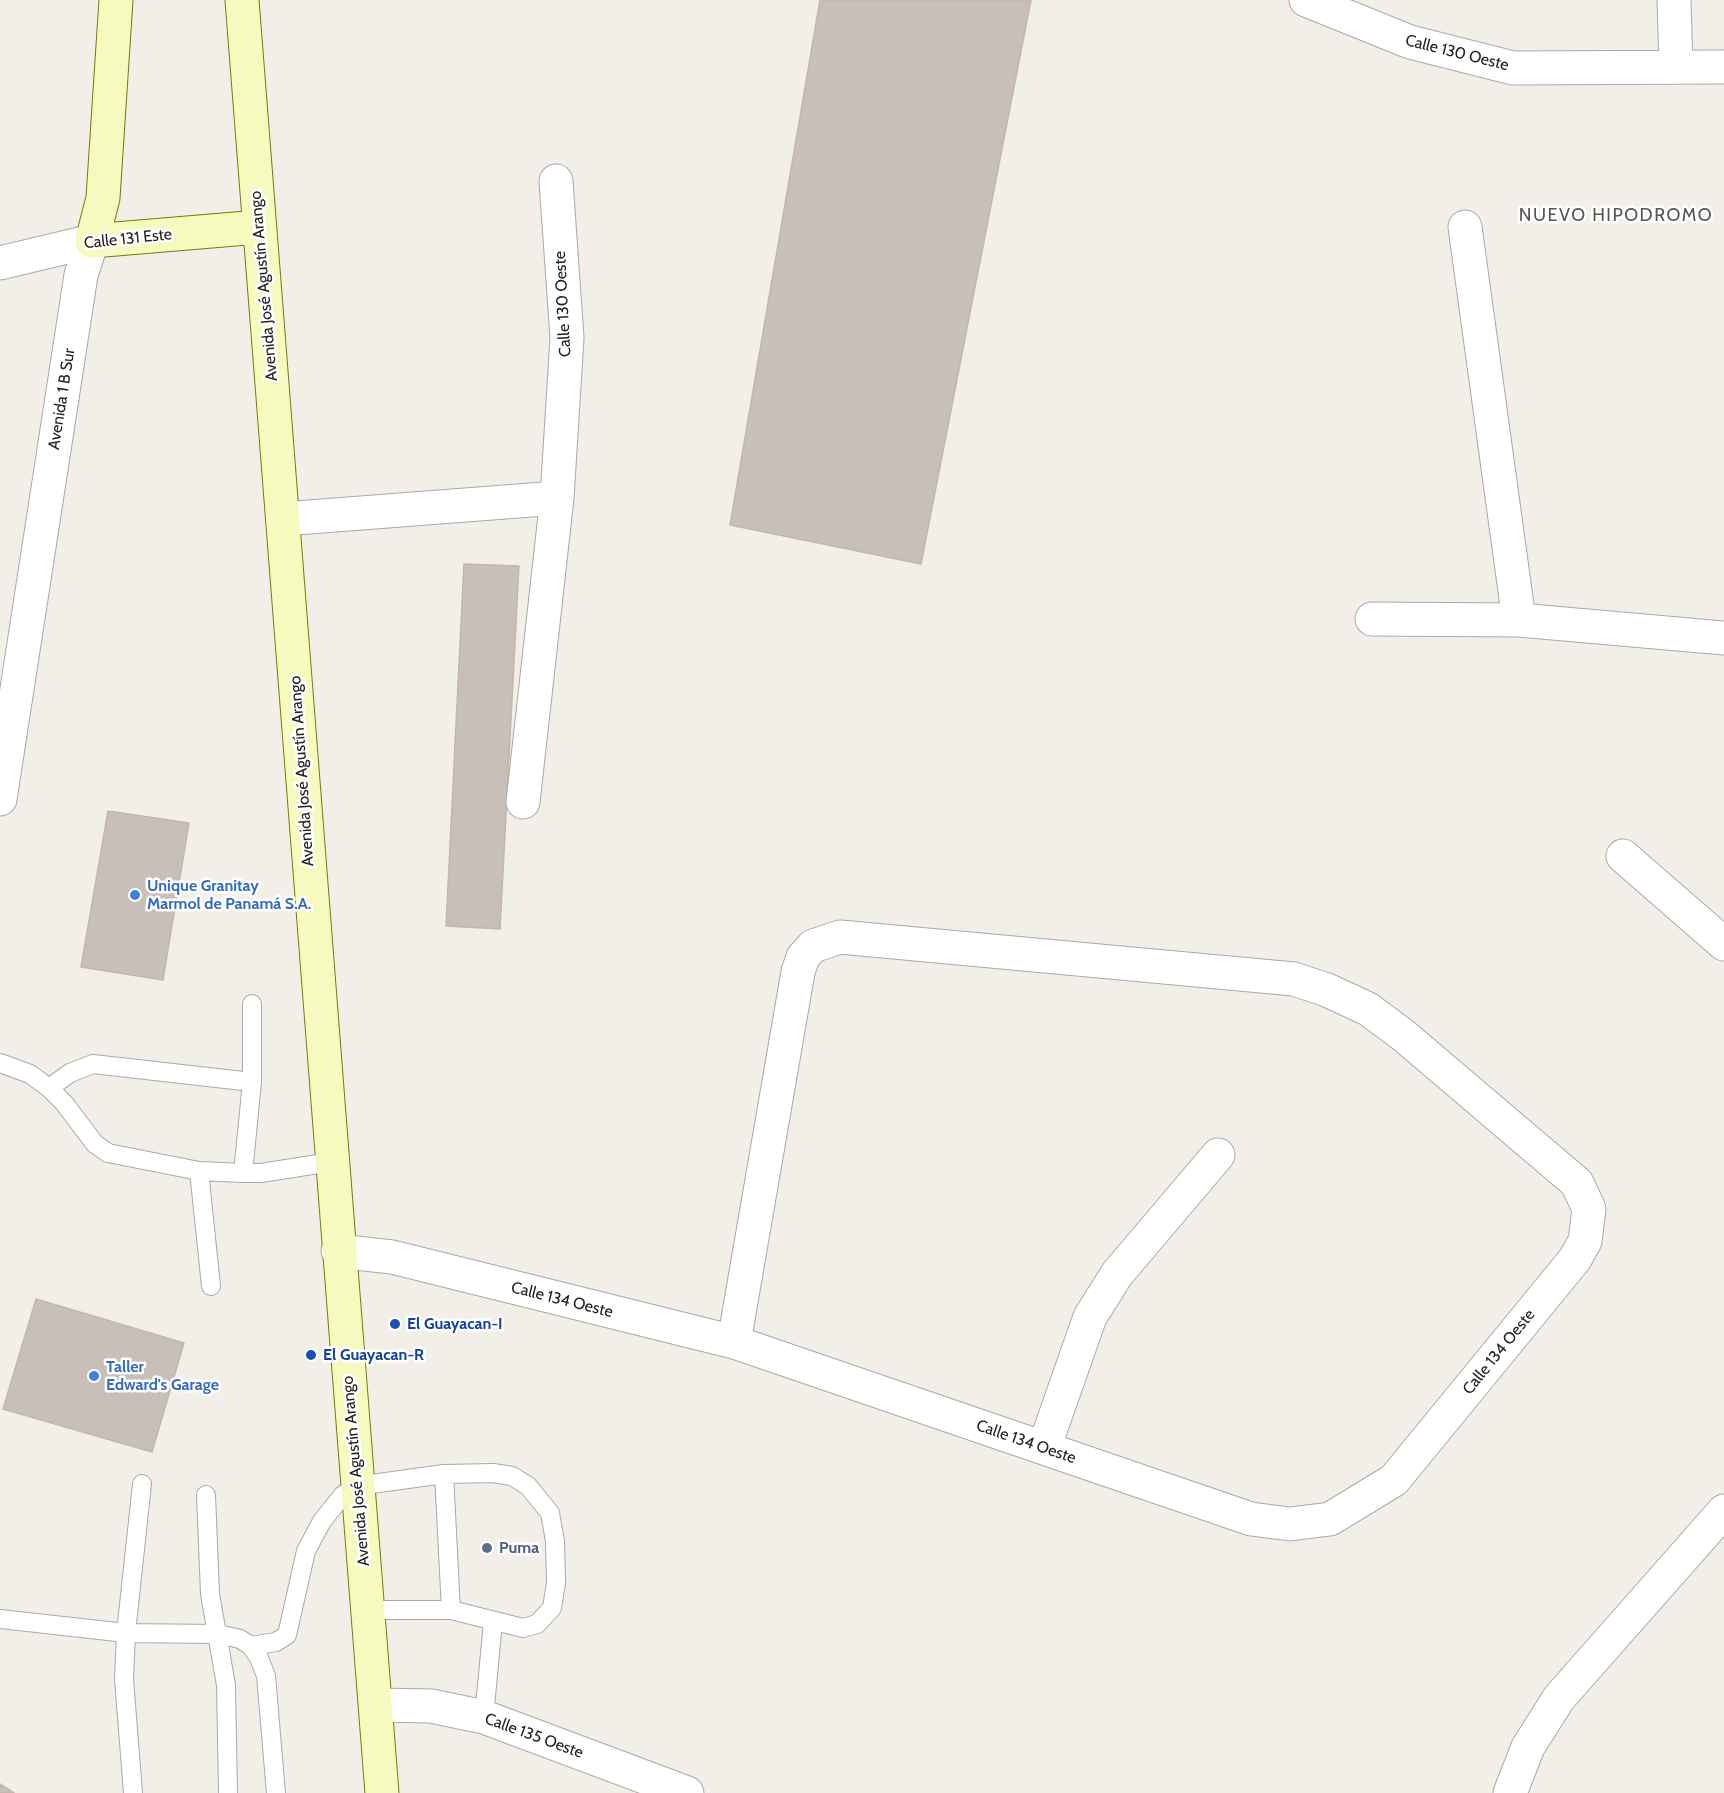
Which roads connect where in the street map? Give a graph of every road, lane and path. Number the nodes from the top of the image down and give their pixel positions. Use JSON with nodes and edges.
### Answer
{"nodes":[{"id":1,"x":116,"y":0,"type":"edge"},
{"id":2,"x":242,"y":0,"type":"edge"},
{"id":3,"x":1674,"y":0,"type":"edge"},
{"id":4,"x":1310,"y":1,"type":"edge"},
{"id":5,"x":1676,"y":66,"type":"junction"},
{"id":6,"x":1724,"y":67,"type":"edge"},
{"id":7,"x":556,"y":182,"type":"dead end"},
{"id":8,"x":259,"y":227,"type":"junction"},
{"id":9,"x":1465,"y":227,"type":"dead end"},
{"id":10,"x":92,"y":241,"type":"junction"},
{"id":11,"x":0,"y":263,"type":"edge"},
{"id":12,"x":557,"y":498,"type":"junction"},
{"id":13,"x":283,"y":519,"type":"junction"},
{"id":14,"x":1372,"y":619,"type":"dead end"},
{"id":15,"x":1519,"y":620,"type":"junction"},
{"id":16,"x":1724,"y":638,"type":"edge"},
{"id":17,"x":0,"y":799,"type":"edge"},
{"id":18,"x":523,"y":802,"type":"dead end"},
{"id":19,"x":1623,"y":856,"type":"dead end"},
{"id":20,"x":1724,"y":944,"type":"edge"},
{"id":21,"x":252,"y":1004,"type":"dead end"},
{"id":22,"x":0,"y":1063,"type":"edge"},
{"id":23,"x":252,"y":1082,"type":"junction"},
{"id":24,"x":48,"y":1088,"type":"junction"},
{"id":25,"x":1218,"y":1155,"type":"dead end"},
{"id":26,"x":331,"y":1162,"type":"junction"},
{"id":27,"x":199,"y":1171,"type":"junction"},
{"id":28,"x":243,"y":1173,"type":"junction"},
{"id":29,"x":338,"y":1251,"type":"junction"},
{"id":30,"x":211,"y":1286,"type":"dead end"},
{"id":31,"x":734,"y":1342,"type":"junction"},
{"id":32,"x":1044,"y":1448,"type":"junction"},
{"id":33,"x":444,"y":1474,"type":"junction"},
{"id":34,"x":142,"y":1484,"type":"dead end"},
{"id":35,"x":357,"y":1486,"type":"junction"},
{"id":36,"x":206,"y":1495,"type":"dead end"},
{"id":37,"x":1724,"y":1511,"type":"edge"},
{"id":38,"x":367,"y":1610,"type":"junction"},
{"id":39,"x":451,"y":1610,"type":"junction"},
{"id":40,"x":0,"y":1619,"type":"edge"},
{"id":41,"x":493,"y":1622,"type":"junction"},
{"id":42,"x":126,"y":1633,"type":"junction"},
{"id":43,"x":218,"y":1634,"type":"junction"},
{"id":44,"x":251,"y":1646,"type":"junction"},
{"id":45,"x":376,"y":1705,"type":"junction"},
{"id":46,"x":484,"y":1717,"type":"junction"},
{"id":47,"x":133,"y":1793,"type":"edge"},
{"id":48,"x":228,"y":1793,"type":"edge"},
{"id":49,"x":276,"y":1793,"type":"edge"},
{"id":50,"x":382,"y":1793,"type":"edge"},
{"id":51,"x":687,"y":1793,"type":"edge"},
{"id":52,"x":1510,"y":1793,"type":"edge"}],
"edges":[{"from":1,"to":10,"type":"main road","name":"Avenida 1 B Sur"},
{"from":2,"to":8,"type":"main road","name":"Avenida José Agustín Arango"},
{"from":3,"to":5,"type":"street"},
{"from":4,"to":5,"type":"street","name":"Calle 130 Oeste"},
{"from":5,"to":6,"type":"street","name":"Calle 130 Oeste"},
{"from":7,"to":12,"type":"street","name":"Calle 130 Oeste"},
{"from":8,"to":10,"type":"main road","name":"Calle 131 Este"},
{"from":8,"to":13,"type":"main road","name":"Avenida José Agustín Arango"},
{"from":9,"to":15,"type":"street"},
{"from":10,"to":11,"type":"street","name":"Calle 131 Este"},
{"from":10,"to":17,"type":"street","name":"Avenida 1 B Sur"},
{"from":12,"to":13,"type":"street"},
{"from":12,"to":18,"type":"street","name":"Calle 130 Oeste"},
{"from":13,"to":26,"type":"main road","name":"Avenida José Agustín Arango"},
{"from":14,"to":15,"type":"street"},
{"from":15,"to":16,"type":"street"},
{"from":19,"to":20,"type":"street"},
{"from":21,"to":23,"type":"lane"},
{"from":22,"to":24,"type":"lane"},
{"from":23,"to":24,"type":"lane"},
{"from":23,"to":28,"type":"lane"},
{"from":24,"to":27,"type":"lane"},
{"from":25,"to":32,"type":"street"},
{"from":26,"to":28,"type":"lane"},
{"from":26,"to":29,"type":"main road","name":"Avenida José Agustín Arango"},
{"from":27,"to":28,"type":"lane"},
{"from":27,"to":30,"type":"lane"},
{"from":29,"to":31,"type":"street","name":"Calle 134 Oeste"},
{"from":29,"to":35,"type":"main road","name":"Avenida José Agustín Arango"},
{"from":31,"to":32,"type":"street","name":"Calle 134 Oeste"},
{"from":31,"to":32,"type":"street","name":"Calle 134 Oeste"},
{"from":33,"to":35,"type":"lane"},
{"from":33,"to":39,"type":"lane"},
{"from":33,"to":41,"type":"lane"},
{"from":34,"to":42,"type":"lane"},
{"from":35,"to":38,"type":"main road","name":"Avenida José Agustín Arango"},
{"from":35,"to":44,"type":"lane"},
{"from":36,"to":43,"type":"lane"},
{"from":37,"to":52,"type":"street"},
{"from":38,"to":39,"type":"lane"},
{"from":38,"to":45,"type":"main road","name":"Avenida José Agustín Arango"},
{"from":39,"to":41,"type":"lane"},
{"from":40,"to":42,"type":"lane"},
{"from":41,"to":46,"type":"lane"},
{"from":42,"to":43,"type":"lane"},
{"from":42,"to":47,"type":"lane"},
{"from":43,"to":44,"type":"lane"},
{"from":43,"to":48,"type":"lane"},
{"from":44,"to":49,"type":"lane"},
{"from":45,"to":46,"type":"street","name":"Calle 135 Oeste"},
{"from":45,"to":50,"type":"main road","name":"Avenida José Agustín Arango"},
{"from":46,"to":51,"type":"street","name":"Calle 135 Oeste"}]}
